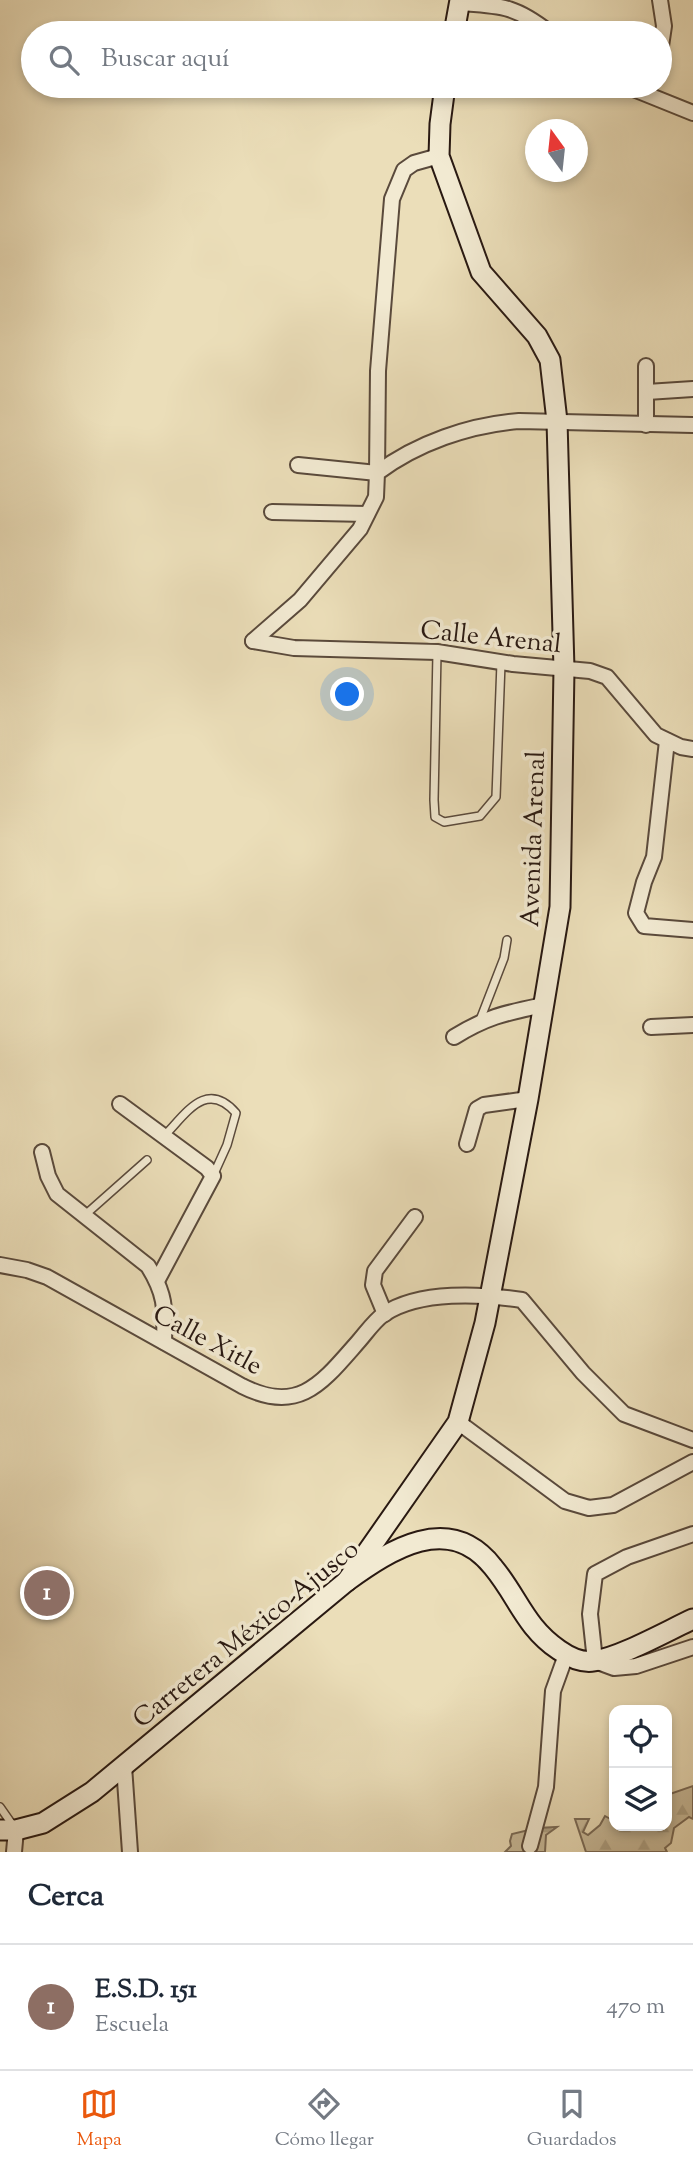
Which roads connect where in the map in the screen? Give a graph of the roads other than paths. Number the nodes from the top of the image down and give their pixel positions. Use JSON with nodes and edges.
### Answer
{"nodes":[{"id":1,"x":660,"y":0,"type":"edge"},
{"id":2,"x":459,"y":1,"type":"edge"},
{"id":3,"x":456,"y":21,"type":"edge"},
{"id":4,"x":533,"y":21,"type":"edge"},
{"id":5,"x":663,"y":21,"type":"edge"},
{"id":6,"x":443,"y":98,"type":"edge"},
{"id":7,"x":656,"y":98,"type":"edge"},
{"id":8,"x":693,"y":113,"type":"edge"},
{"id":9,"x":439,"y":156,"type":"junction"},
{"id":10,"x":646,"y":366,"type":"dead end"},
{"id":11,"x":693,"y":389,"type":"edge"},
{"id":12,"x":647,"y":392,"type":"junction"},
{"id":13,"x":557,"y":421,"type":"junction"},
{"id":14,"x":646,"y":425,"type":"junction"},
{"id":15,"x":693,"y":425,"type":"edge"},
{"id":16,"x":298,"y":465,"type":"dead end"},
{"id":17,"x":377,"y":473,"type":"junction"},
{"id":18,"x":272,"y":512,"type":"dead end"},
{"id":19,"x":367,"y":514,"type":"junction"},
{"id":20,"x":438,"y":652,"type":"junction"},
{"id":21,"x":501,"y":662,"type":"junction"},
{"id":22,"x":564,"y":669,"type":"junction"},
{"id":23,"x":667,"y":741,"type":"junction"},
{"id":24,"x":693,"y":749,"type":"edge"},
{"id":25,"x":693,"y":930,"type":"edge"},
{"id":26,"x":507,"y":940,"type":"dead end"},
{"id":27,"x":544,"y":1005,"type":"junction"},
{"id":28,"x":480,"y":1020,"type":"junction"},
{"id":29,"x":693,"y":1025,"type":"edge"},
{"id":30,"x":651,"y":1027,"type":"dead end"},
{"id":31,"x":454,"y":1037,"type":"dead end"},
{"id":32,"x":528,"y":1100,"type":"junction"},
{"id":33,"x":120,"y":1104,"type":"dead end"},
{"id":34,"x":163,"y":1136,"type":"junction"},
{"id":35,"x":467,"y":1144,"type":"dead end"},
{"id":36,"x":42,"y":1152,"type":"dead end"},
{"id":37,"x":147,"y":1160,"type":"dead end"},
{"id":38,"x":212,"y":1175,"type":"junction"},
{"id":39,"x":84,"y":1216,"type":"junction"},
{"id":40,"x":415,"y":1217,"type":"dead end"},
{"id":41,"x":0,"y":1265,"type":"edge"},
{"id":42,"x":157,"y":1281,"type":"junction"},
{"id":43,"x":490,"y":1295,"type":"junction"},
{"id":44,"x":384,"y":1314,"type":"junction"},
{"id":45,"x":163,"y":1342,"type":"junction"},
{"id":46,"x":458,"y":1422,"type":"junction"},
{"id":47,"x":693,"y":1440,"type":"edge"},
{"id":48,"x":693,"y":1462,"type":"edge"},
{"id":49,"x":693,"y":1534,"type":"edge"},
{"id":50,"x":347,"y":1581,"type":"junction"},
{"id":51,"x":693,"y":1619,"type":"edge"},
{"id":52,"x":693,"y":1647,"type":"edge"},
{"id":53,"x":566,"y":1655,"type":"junction"},
{"id":54,"x":595,"y":1661,"type":"junction"},
{"id":55,"x":124,"y":1766,"type":"junction"},
{"id":56,"x":0,"y":1807,"type":"edge"},
{"id":57,"x":8,"y":1830,"type":"edge"},
{"id":58,"x":530,"y":1846,"type":"dead end"},
{"id":59,"x":14,"y":1852,"type":"edge"},
{"id":60,"x":130,"y":1852,"type":"edge"}],
"edges":[{"from":1,"to":5,"type":"street"},
{"from":2,"to":3,"type":"street"},
{"from":2,"to":4,"type":"street"},
{"from":6,"to":9,"type":"street","name":"Avenida Arenal"},
{"from":7,"to":8,"type":"street"},
{"from":9,"to":13,"type":"street","name":"Avenida Arenal"},
{"from":9,"to":17,"type":"street"},
{"from":10,"to":12,"type":"street"},
{"from":11,"to":12,"type":"street"},
{"from":12,"to":14,"type":"street"},
{"from":13,"to":14,"type":"street"},
{"from":13,"to":17,"type":"street"},
{"from":13,"to":22,"type":"street","name":"Avenida Arenal"},
{"from":14,"to":15,"type":"street"},
{"from":16,"to":17,"type":"street"},
{"from":17,"to":19,"type":"street"},
{"from":18,"to":19,"type":"street"},
{"from":19,"to":20,"type":"street","name":"Calle Arenal"},
{"from":20,"to":21,"type":"street","name":"Calle Arenal"},
{"from":20,"to":21,"type":"lane"},
{"from":21,"to":22,"type":"street","name":"Calle Arenal"},
{"from":22,"to":23,"type":"street","name":"Calle Arenal"},
{"from":22,"to":27,"type":"street","name":"Avenida Arenal"},
{"from":23,"to":24,"type":"street","name":"Calle Arenal"},
{"from":23,"to":25,"type":"street"},
{"from":26,"to":28,"type":"lane"},
{"from":27,"to":28,"type":"street"},
{"from":27,"to":32,"type":"street","name":"Avenida Arenal"},
{"from":28,"to":31,"type":"street"},
{"from":29,"to":30,"type":"street"},
{"from":32,"to":35,"type":"street"},
{"from":32,"to":43,"type":"street","name":"Avenida Arenal"},
{"from":33,"to":34,"type":"street"},
{"from":34,"to":38,"type":"street"},
{"from":34,"to":38,"type":"lane"},
{"from":36,"to":39,"type":"street"},
{"from":37,"to":39,"type":"lane"},
{"from":38,"to":42,"type":"street"},
{"from":39,"to":42,"type":"street"},
{"from":40,"to":44,"type":"street"},
{"from":41,"to":45,"type":"street","name":"Calle Xitle"},
{"from":42,"to":45,"type":"street"},
{"from":43,"to":44,"type":"street","name":"Calle Xitle"},
{"from":43,"to":46,"type":"street","name":"Avenida Arenal"},
{"from":43,"to":47,"type":"street","name":"Calle Xitle"},
{"from":44,"to":45,"type":"street","name":"Calle Xitle"},
{"from":46,"to":48,"type":"street"},
{"from":46,"to":50,"type":"street","name":"Avenida Arenal"},
{"from":49,"to":54,"type":"street"},
{"from":50,"to":53,"type":"street","name":"Carretera México-Ajusco"},
{"from":50,"to":55,"type":"street","name":"Carretera México-Ajusco"},
{"from":51,"to":54,"type":"street"},
{"from":52,"to":54,"type":"street"},
{"from":53,"to":54,"type":"street","name":"Carretera México-Ajusco"},
{"from":53,"to":58,"type":"street"},
{"from":55,"to":57,"type":"street","name":"Carretera México-Ajusco"},
{"from":55,"to":60,"type":"street"},
{"from":56,"to":57,"type":"lane"},
{"from":57,"to":59,"type":"street"}]}
